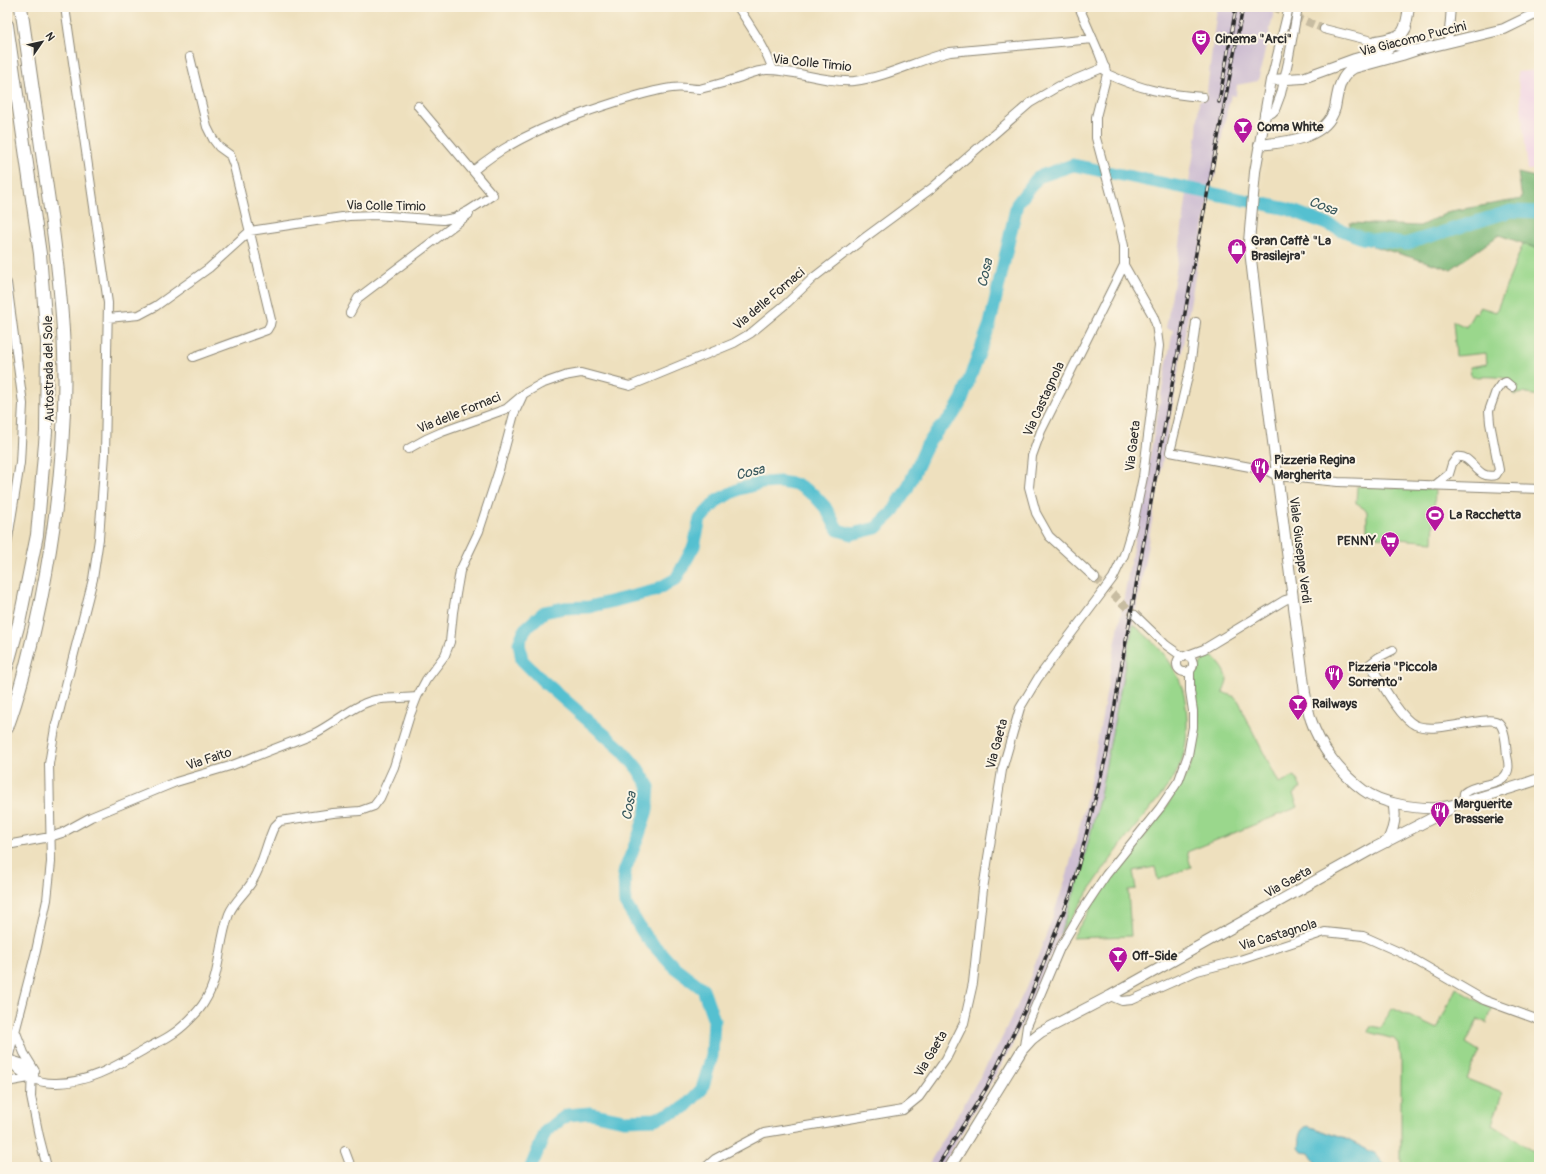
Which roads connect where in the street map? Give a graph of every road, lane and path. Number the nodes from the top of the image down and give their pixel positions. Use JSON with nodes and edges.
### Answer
{"nodes":[{"id":1,"x":20,"y":7,"type":"edge"},
{"id":2,"x":65,"y":7,"type":"edge"},
{"id":3,"x":738,"y":7,"type":"edge"},
{"id":4,"x":1079,"y":7,"type":"edge"},
{"id":5,"x":1289,"y":7,"type":"edge"},
{"id":6,"x":1298,"y":7,"type":"edge"},
{"id":7,"x":1409,"y":7,"type":"edge"},
{"id":8,"x":1451,"y":7,"type":"edge"},
{"id":9,"x":1539,"y":12,"type":"edge"},
{"id":10,"x":7,"y":25,"type":"edge"},
{"id":11,"x":1406,"y":28,"type":"junction"},
{"id":12,"x":1324,"y":29,"type":"tunnel mouth"},
{"id":13,"x":1093,"y":39,"type":"junction"},
{"id":14,"x":1376,"y":41,"type":"junction"},
{"id":15,"x":1448,"y":43,"type":"junction"},
{"id":16,"x":1393,"y":46,"type":"junction"},
{"id":17,"x":1413,"y":49,"type":"junction"},
{"id":18,"x":190,"y":57,"type":"dead end"},
{"id":19,"x":773,"y":70,"type":"junction"},
{"id":20,"x":1106,"y":71,"type":"junction"},
{"id":21,"x":1285,"y":77,"type":"junction"},
{"id":22,"x":1271,"y":80,"type":"junction"},
{"id":23,"x":1203,"y":96,"type":"dead end"},
{"id":24,"x":418,"y":106,"type":"dead end"},
{"id":25,"x":1264,"y":114,"type":"junction"},
{"id":26,"x":1259,"y":145,"type":"junction"},
{"id":27,"x":473,"y":171,"type":"junction"},
{"id":28,"x":472,"y":209,"type":"junction"},
{"id":29,"x":250,"y":231,"type":"junction"},
{"id":30,"x":1124,"y":265,"type":"junction"},
{"id":31,"x":7,"y":283,"type":"edge"},
{"id":32,"x":350,"y":313,"type":"dead end"},
{"id":33,"x":108,"y":318,"type":"junction"},
{"id":34,"x":1196,"y":322,"type":"dead end"},
{"id":35,"x":193,"y":357,"type":"dead end"},
{"id":36,"x":1512,"y":387,"type":"dead end"},
{"id":37,"x":522,"y":396,"type":"junction"},
{"id":38,"x":408,"y":449,"type":"dead end"},
{"id":39,"x":1277,"y":476,"type":"junction"},
{"id":40,"x":1434,"y":486,"type":"junction"},
{"id":41,"x":1539,"y":489,"type":"edge"},
{"id":42,"x":7,"y":545,"type":"edge"},
{"id":43,"x":1095,"y":578,"type":"tunnel mouth"},
{"id":44,"x":1292,"y":598,"type":"junction"},
{"id":45,"x":1135,"y":615,"type":"tunnel mouth"},
{"id":46,"x":1166,"y":645,"type":"junction"},
{"id":47,"x":1204,"y":650,"type":"junction"},
{"id":48,"x":1393,"y":650,"type":"dead end"},
{"id":49,"x":1184,"y":657,"type":"junction"},
{"id":50,"x":7,"y":667,"type":"edge"},
{"id":51,"x":1179,"y":668,"type":"junction"},
{"id":52,"x":1192,"y":668,"type":"junction"},
{"id":53,"x":1190,"y":691,"type":"junction"},
{"id":54,"x":417,"y":697,"type":"junction"},
{"id":55,"x":7,"y":728,"type":"edge"},
{"id":56,"x":1539,"y":779,"type":"edge"},
{"id":57,"x":1463,"y":802,"type":"junction"},
{"id":58,"x":1393,"y":803,"type":"junction"},
{"id":59,"x":1417,"y":807,"type":"junction"},
{"id":60,"x":1416,"y":826,"type":"junction"},
{"id":61,"x":50,"y":837,"type":"junction"},
{"id":62,"x":1387,"y":842,"type":"junction"},
{"id":63,"x":7,"y":845,"type":"edge"},
{"id":64,"x":1110,"y":996,"type":"junction"},
{"id":65,"x":1539,"y":1020,"type":"edge"},
{"id":66,"x":15,"y":1029,"type":"junction"},
{"id":67,"x":1024,"y":1046,"type":"junction"},
{"id":68,"x":7,"y":1061,"type":"edge"},
{"id":69,"x":31,"y":1078,"type":"junction"},
{"id":70,"x":7,"y":1084,"type":"edge"},
{"id":71,"x":345,"y":1151,"type":"dead end"},
{"id":72,"x":47,"y":1167,"type":"edge"},
{"id":73,"x":351,"y":1167,"type":"edge"},
{"id":74,"x":706,"y":1167,"type":"edge"},
{"id":75,"x":950,"y":1167,"type":"edge"}],
"edges":[{"from":1,"to":55,"type":"highway","name":"Autostrada del Sole"},
{"from":2,"to":33,"type":"street"},
{"from":3,"to":19,"type":"street"},
{"from":4,"to":13,"type":"street"},
{"from":5,"to":22,"type":"street"},
{"from":6,"to":21,"type":"street"},
{"from":7,"to":11,"type":"main road"},
{"from":8,"to":15,"type":"street"},
{"from":9,"to":15,"type":"main road","name":"Via Giacomo Puccini"},
{"from":10,"to":50,"type":"highway","name":"Autostrada del Sole"},
{"from":11,"to":14,"type":"main road"},
{"from":11,"to":16,"type":"main road"},
{"from":11,"to":17,"type":"main road"},
{"from":12,"to":14,"type":"street"},
{"from":13,"to":19,"type":"street","name":"Via Colle Timio"},
{"from":13,"to":20,"type":"street"},
{"from":14,"to":16,"type":"street"},
{"from":15,"to":17,"type":"main road","name":"Via Giacomo Puccini"},
{"from":16,"to":17,"type":"street"},
{"from":16,"to":21,"type":"main road"},
{"from":17,"to":26,"type":"main road","name":"Via Giacomo Puccini"},
{"from":18,"to":29,"type":"street"},
{"from":19,"to":27,"type":"street","name":"Via Colle Timio"},
{"from":20,"to":23,"type":"street"},
{"from":20,"to":30,"type":"street","name":"Via Gaeta"},
{"from":20,"to":37,"type":"street","name":"Via delle Fornaci"},
{"from":21,"to":22,"type":"main road"},
{"from":21,"to":25,"type":"street"},
{"from":22,"to":25,"type":"main road","name":"Viale Giuseppe Verdi"},
{"from":24,"to":27,"type":"street","name":"Via Colle Timio"},
{"from":25,"to":26,"type":"main road","name":"Viale Giuseppe Verdi"},
{"from":26,"to":39,"type":"main road","name":"Viale Giuseppe Verdi"},
{"from":27,"to":28,"type":"street","name":"Via Colle Timio"},
{"from":28,"to":29,"type":"street","name":"Via Colle Timio"},
{"from":28,"to":32,"type":"street","name":"Via Colle Timio"},
{"from":29,"to":33,"type":"street"},
{"from":29,"to":35,"type":"street"},
{"from":30,"to":43,"type":"street","name":"Via Castagnola"},
{"from":30,"to":74,"type":"street","name":"Via Gaeta"},
{"from":31,"to":42,"type":"street"},
{"from":33,"to":61,"type":"street"},
{"from":34,"to":39,"type":"street"},
{"from":36,"to":40,"type":"street"},
{"from":37,"to":38,"type":"street","name":"Via delle Fornaci"},
{"from":37,"to":54,"type":"street"},
{"from":39,"to":40,"type":"street"},
{"from":39,"to":44,"type":"main road","name":"Viale Giuseppe Verdi"},
{"from":40,"to":41,"type":"street"},
{"from":44,"to":47,"type":"street"},
{"from":44,"to":58,"type":"main road","name":"Viale Giuseppe Verdi"},
{"from":45,"to":46,"type":"street"},
{"from":46,"to":49,"type":"street"},
{"from":46,"to":51,"type":"street"},
{"from":47,"to":49,"type":"street"},
{"from":47,"to":52,"type":"street"},
{"from":48,"to":57,"type":"street"},
{"from":49,"to":51,"type":"street"},
{"from":49,"to":52,"type":"street"},
{"from":51,"to":52,"type":"street"},
{"from":51,"to":53,"type":"street"},
{"from":52,"to":53,"type":"street"},
{"from":53,"to":67,"type":"street"},
{"from":54,"to":61,"type":"street","name":"Via Faito"},
{"from":54,"to":69,"type":"street"},
{"from":56,"to":57,"type":"main road"},
{"from":57,"to":59,"type":"main road","name":"Viale Giuseppe Verdi"},
{"from":57,"to":60,"type":"main road","name":"Via Gaeta"},
{"from":58,"to":59,"type":"main road","name":"Viale Giuseppe Verdi"},
{"from":58,"to":62,"type":"main road"},
{"from":59,"to":60,"type":"main road"},
{"from":60,"to":62,"type":"main road","name":"Via Gaeta"},
{"from":61,"to":63,"type":"street","name":"Via Faito"},
{"from":61,"to":66,"type":"street"},
{"from":62,"to":64,"type":"main road","name":"Via Gaeta"},
{"from":64,"to":65,"type":"street","name":"Via Castagnola"},
{"from":64,"to":67,"type":"main road","name":"Via Gaeta"},
{"from":66,"to":68,"type":"street"},
{"from":66,"to":69,"type":"street"},
{"from":67,"to":75,"type":"main road"},
{"from":68,"to":69,"type":"street"},
{"from":69,"to":70,"type":"street"},
{"from":69,"to":72,"type":"street"},
{"from":71,"to":73,"type":"street"}]}
